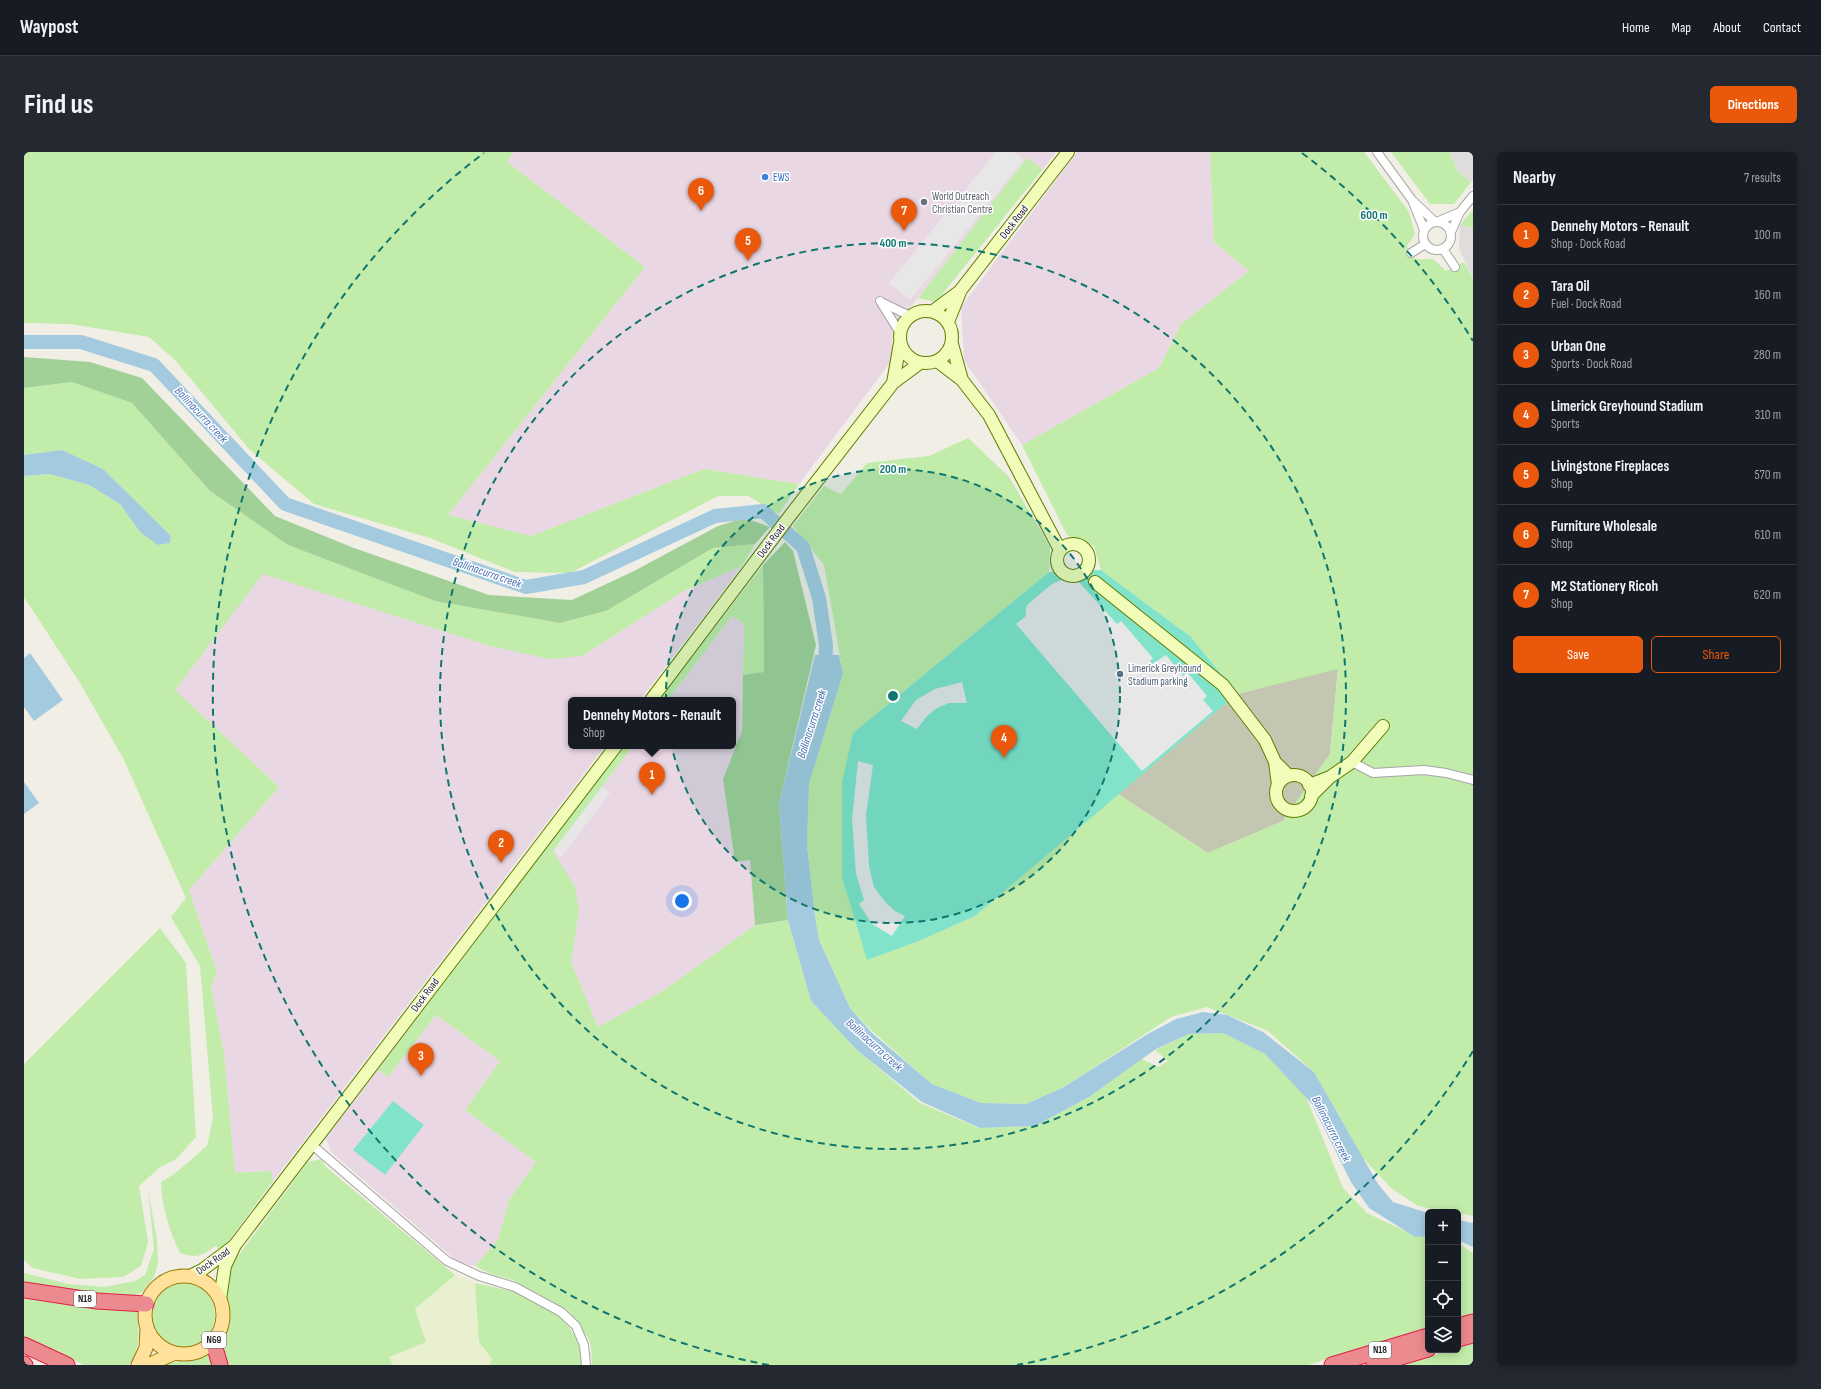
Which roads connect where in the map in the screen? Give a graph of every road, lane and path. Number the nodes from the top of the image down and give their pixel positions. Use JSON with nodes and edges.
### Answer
{"nodes":[{"id":1,"x":1068,"y":152,"type":"edge"},
{"id":2,"x":1377,"y":152,"type":"edge"},
{"id":3,"x":1473,"y":196,"type":"edge"},
{"id":4,"x":1412,"y":200,"type":"junction"},
{"id":5,"x":1460,"y":212,"type":"junction"},
{"id":6,"x":1437,"y":221,"type":"junction"},
{"id":7,"x":1424,"y":230,"type":"junction"},
{"id":8,"x":1451,"y":232,"type":"junction"},
{"id":9,"x":1425,"y":244,"type":"junction"},
{"id":10,"x":1442,"y":249,"type":"junction"},
{"id":11,"x":1412,"y":253,"type":"dead end"},
{"id":12,"x":1455,"y":267,"type":"dead end"},
{"id":13,"x":960,"y":291,"type":"junction"},
{"id":14,"x":933,"y":311,"type":"junction"},
{"id":15,"x":910,"y":316,"type":"junction"},
{"id":16,"x":948,"y":322,"type":"junction"},
{"id":17,"x":900,"y":338,"type":"junction"},
{"id":18,"x":952,"y":344,"type":"junction"},
{"id":19,"x":937,"y":361,"type":"junction"},
{"id":20,"x":920,"y":363,"type":"junction"},
{"id":21,"x":962,"y":380,"type":"junction"},
{"id":22,"x":894,"y":383,"type":"junction"},
{"id":23,"x":1065,"y":547,"type":"junction"},
{"id":24,"x":1090,"y":561,"type":"junction"},
{"id":25,"x":1078,"y":576,"type":"junction"},
{"id":26,"x":1095,"y":582,"type":"junction"},
{"id":27,"x":653,"y":697,"type":"edge"},
{"id":28,"x":1383,"y":726,"type":"dead end"},
{"id":29,"x":614,"y":749,"type":"edge"},
{"id":30,"x":1275,"y":762,"type":"junction"},
{"id":31,"x":1352,"y":762,"type":"junction"},
{"id":32,"x":1289,"y":776,"type":"junction"},
{"id":33,"x":1473,"y":780,"type":"edge"},
{"id":34,"x":1278,"y":785,"type":"junction"},
{"id":35,"x":1310,"y":790,"type":"junction"},
{"id":36,"x":311,"y":1144,"type":"junction"},
{"id":37,"x":235,"y":1245,"type":"junction"},
{"id":38,"x":190,"y":1276,"type":"junction"},
{"id":39,"x":24,"y":1290,"type":"edge"},
{"id":40,"x":220,"y":1299,"type":"junction"},
{"id":41,"x":146,"y":1304,"type":"junction"},
{"id":42,"x":1473,"y":1322,"type":"edge"},
{"id":43,"x":1461,"y":1325,"type":"edge"},
{"id":44,"x":147,"y":1329,"type":"junction"},
{"id":45,"x":1473,"y":1335,"type":"edge"},
{"id":46,"x":1425,"y":1337,"type":"edge"},
{"id":47,"x":1461,"y":1338,"type":"edge"},
{"id":48,"x":213,"y":1341,"type":"junction"},
{"id":49,"x":24,"y":1345,"type":"edge"},
{"id":50,"x":1425,"y":1349,"type":"edge"},
{"id":51,"x":175,"y":1353,"type":"junction"},
{"id":52,"x":67,"y":1365,"type":"edge"},
{"id":53,"x":138,"y":1365,"type":"edge"},
{"id":54,"x":148,"y":1365,"type":"edge"},
{"id":55,"x":220,"y":1365,"type":"edge"},
{"id":56,"x":586,"y":1365,"type":"edge"},
{"id":57,"x":1332,"y":1365,"type":"edge"},
{"id":58,"x":1374,"y":1365,"type":"edge"}],
"edges":[{"from":1,"to":13,"type":"main road","name":"Dock Road"},
{"from":2,"to":4,"type":"street"},
{"from":3,"to":5,"type":"street"},
{"from":4,"to":6,"type":"street"},
{"from":4,"to":7,"type":"street"},
{"from":5,"to":6,"type":"street"},
{"from":5,"to":8,"type":"street"},
{"from":6,"to":7,"type":"street"},
{"from":6,"to":8,"type":"street"},
{"from":7,"to":9,"type":"street"},
{"from":8,"to":10,"type":"street"},
{"from":9,"to":10,"type":"street"},
{"from":9,"to":11,"type":"street"},
{"from":10,"to":12,"type":"street"},
{"from":13,"to":14,"type":"main road","name":"Dock Road"},
{"from":13,"to":16,"type":"main road","name":"Dock Road"},
{"from":14,"to":15,"type":"main road"},
{"from":14,"to":16,"type":"main road"},
{"from":15,"to":17,"type":"main road"},
{"from":15,"to":17,"type":"street"},
{"from":16,"to":18,"type":"main road"},
{"from":17,"to":20,"type":"main road"},
{"from":17,"to":22,"type":"main road","name":"Dock Road"},
{"from":18,"to":19,"type":"main road"},
{"from":18,"to":21,"type":"main road"},
{"from":19,"to":20,"type":"main road"},
{"from":19,"to":21,"type":"main road"},
{"from":20,"to":22,"type":"main road","name":"Dock Road"},
{"from":21,"to":23,"type":"main road"},
{"from":22,"to":27,"type":"main road","name":"Dock Road"},
{"from":23,"to":24,"type":"main road"},
{"from":23,"to":25,"type":"main road"},
{"from":24,"to":25,"type":"main road"},
{"from":24,"to":26,"type":"main road"},
{"from":25,"to":26,"type":"main road"},
{"from":26,"to":30,"type":"main road"},
{"from":28,"to":31,"type":"main road"},
{"from":29,"to":36,"type":"main road","name":"Dock Road"},
{"from":30,"to":32,"type":"main road"},
{"from":30,"to":34,"type":"main road"},
{"from":31,"to":33,"type":"street"},
{"from":31,"to":35,"type":"main road"},
{"from":32,"to":34,"type":"main road"},
{"from":32,"to":35,"type":"main road"},
{"from":34,"to":35,"type":"main road"},
{"from":36,"to":37,"type":"main road","name":"Dock Road"},
{"from":36,"to":56,"type":"street"},
{"from":37,"to":38,"type":"main road","name":"Dock Road"},
{"from":37,"to":40,"type":"main road","name":"Dock Road"},
{"from":38,"to":40,"type":"main road"},
{"from":38,"to":41,"type":"main road"},
{"from":39,"to":41,"type":"highway","number":"N18"},
{"from":40,"to":48,"type":"main road","number":"N69"},
{"from":41,"to":44,"type":"main road"},
{"from":42,"to":43,"type":"highway"},
{"from":44,"to":51,"type":"main road"},
{"from":44,"to":53,"type":"main road"},
{"from":45,"to":47,"type":"highway"},
{"from":46,"to":57,"type":"highway","number":"N18"},
{"from":48,"to":51,"type":"main road","number":"N69"},
{"from":48,"to":55,"type":"highway"},
{"from":49,"to":52,"type":"highway"},
{"from":50,"to":58,"type":"highway","number":"N18"},
{"from":51,"to":54,"type":"main road","number":"N69"}]}
